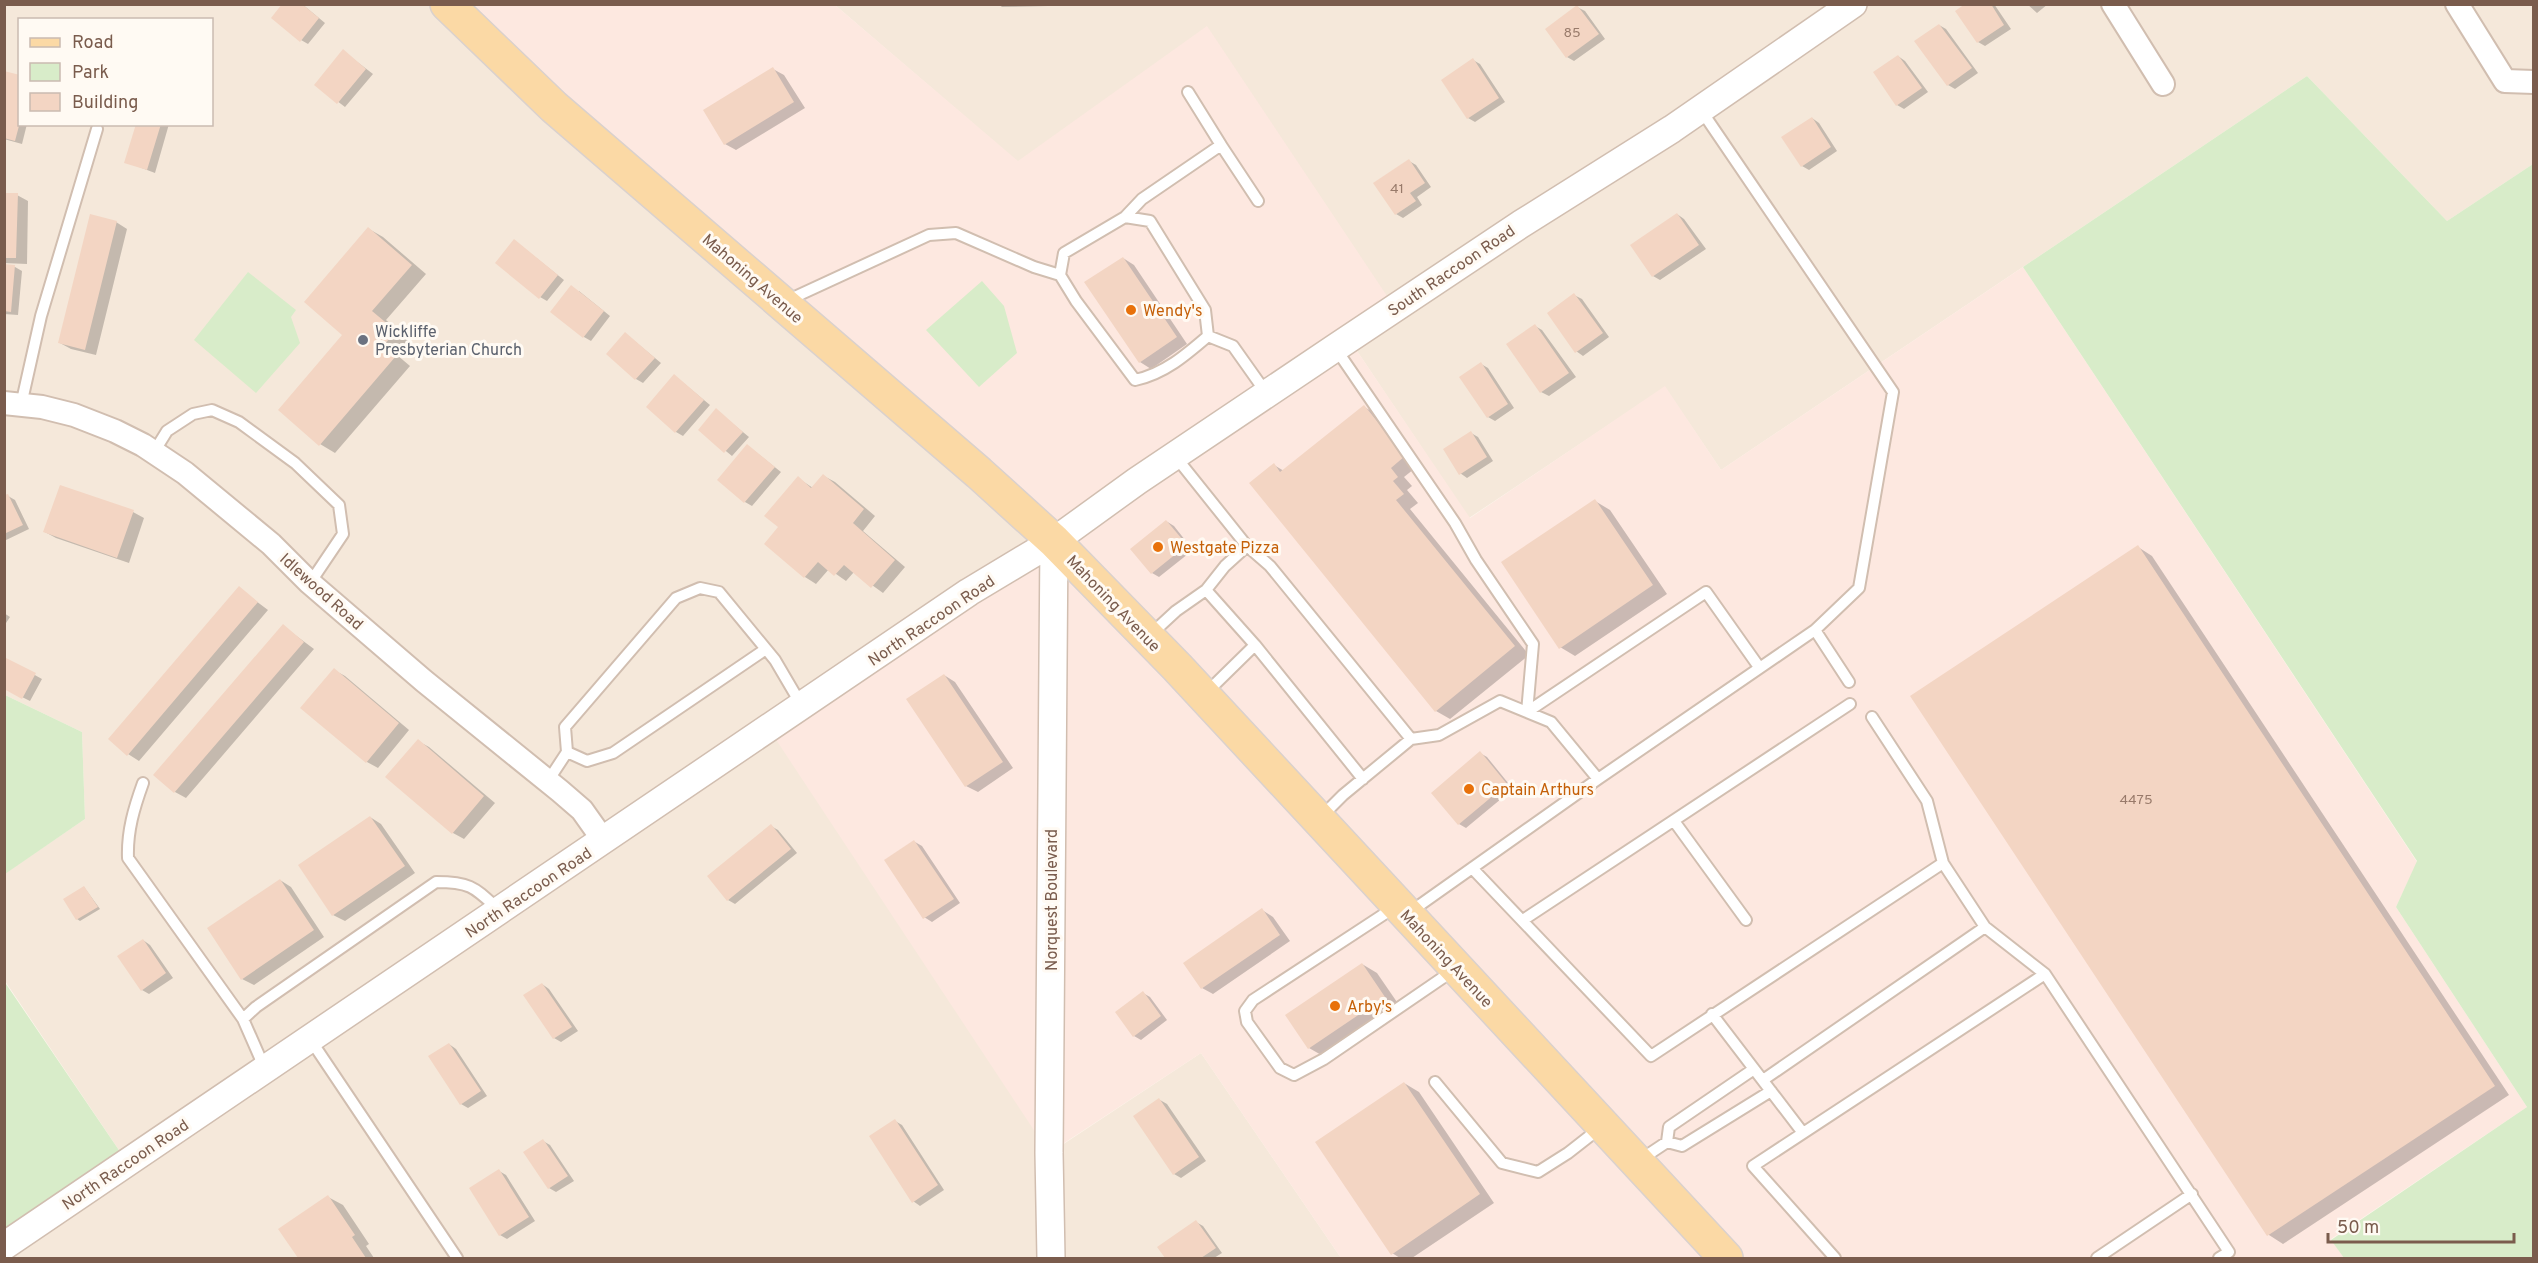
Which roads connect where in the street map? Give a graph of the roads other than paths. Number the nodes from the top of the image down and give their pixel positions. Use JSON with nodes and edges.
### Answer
{"nodes":[{"id":1,"x":447,"y":4,"type":"edge"},
{"id":2,"x":1853,"y":4,"type":"edge"},
{"id":3,"x":2113,"y":4,"type":"edge"},
{"id":4,"x":2457,"y":4,"type":"edge"},
{"id":5,"x":2534,"y":82,"type":"edge"},
{"id":6,"x":2163,"y":84,"type":"dead end"},
{"id":7,"x":1188,"y":92,"type":"dead end"},
{"id":8,"x":1701,"y":110,"type":"junction"},
{"id":9,"x":97,"y":129,"type":"dead end"},
{"id":10,"x":1221,"y":145,"type":"junction"},
{"id":11,"x":1258,"y":201,"type":"dead end"},
{"id":12,"x":1125,"y":217,"type":"junction"},
{"id":13,"x":1060,"y":275,"type":"junction"},
{"id":14,"x":782,"y":303,"type":"junction"},
{"id":15,"x":1208,"y":336,"type":"junction"},
{"id":16,"x":1335,"y":348,"type":"junction"},
{"id":17,"x":1267,"y":394,"type":"junction"},
{"id":18,"x":13,"y":404,"type":"edge"},
{"id":19,"x":154,"y":452,"type":"junction"},
{"id":20,"x":1175,"y":456,"type":"junction"},
{"id":21,"x":1054,"y":542,"type":"junction"},
{"id":22,"x":1247,"y":546,"type":"junction"},
{"id":23,"x":310,"y":583,"type":"junction"},
{"id":24,"x":1206,"y":590,"type":"junction"},
{"id":25,"x":1815,"y":630,"type":"junction"},
{"id":26,"x":1147,"y":637,"type":"junction"},
{"id":27,"x":1255,"y":645,"type":"junction"},
{"id":28,"x":766,"y":649,"type":"junction"},
{"id":29,"x":1759,"y":667,"type":"junction"},
{"id":30,"x":1849,"y":682,"type":"dead end"},
{"id":31,"x":1203,"y":696,"type":"junction"},
{"id":32,"x":1850,"y":704,"type":"dead end"},
{"id":33,"x":802,"y":706,"type":"junction"},
{"id":34,"x":1527,"y":712,"type":"junction"},
{"id":35,"x":1872,"y":717,"type":"dead end"},
{"id":36,"x":1411,"y":739,"type":"junction"},
{"id":37,"x":567,"y":752,"type":"junction"},
{"id":38,"x":1363,"y":779,"type":"junction"},
{"id":39,"x":1598,"y":779,"type":"junction"},
{"id":40,"x":548,"y":781,"type":"junction"},
{"id":41,"x":143,"y":783,"type":"dead end"},
{"id":42,"x":1318,"y":819,"type":"junction"},
{"id":43,"x":1674,"y":820,"type":"junction"},
{"id":44,"x":604,"y":841,"type":"junction"},
{"id":45,"x":1942,"y":863,"type":"junction"},
{"id":46,"x":1472,"y":868,"type":"junction"},
{"id":47,"x":1402,"y":910,"type":"junction"},
{"id":48,"x":500,"y":911,"type":"junction"},
{"id":49,"x":1523,"y":920,"type":"junction"},
{"id":50,"x":1746,"y":920,"type":"dead end"},
{"id":51,"x":1985,"y":927,"type":"junction"},
{"id":52,"x":1457,"y":969,"type":"junction"},
{"id":53,"x":2046,"y":974,"type":"junction"},
{"id":54,"x":1712,"y":1014,"type":"junction"},
{"id":55,"x":243,"y":1019,"type":"junction"},
{"id":56,"x":310,"y":1039,"type":"junction"},
{"id":57,"x":265,"y":1069,"type":"junction"},
{"id":58,"x":1755,"y":1069,"type":"junction"},
{"id":59,"x":1763,"y":1080,"type":"junction"},
{"id":60,"x":1435,"y":1082,"type":"dead end"},
{"id":61,"x":1771,"y":1091,"type":"junction"},
{"id":62,"x":1603,"y":1126,"type":"junction"},
{"id":63,"x":1803,"y":1132,"type":"junction"},
{"id":64,"x":1667,"y":1142,"type":"junction"},
{"id":65,"x":1636,"y":1162,"type":"junction"},
{"id":66,"x":2192,"y":1194,"type":"junction"},
{"id":67,"x":8,"y":1247,"type":"edge"},
{"id":68,"x":457,"y":1258,"type":"edge"},
{"id":69,"x":1051,"y":1258,"type":"edge"},
{"id":70,"x":1726,"y":1258,"type":"edge"},
{"id":71,"x":1835,"y":1258,"type":"edge"},
{"id":72,"x":2097,"y":1258,"type":"edge"},
{"id":73,"x":2219,"y":1258,"type":"edge"}],
"edges":[{"from":1,"to":14,"type":"main road","name":"Mahoning Avenue"},
{"from":2,"to":8,"type":"street","name":"South Raccoon Road"},
{"from":3,"to":6,"type":"street"},
{"from":4,"to":5,"type":"street"},
{"from":7,"to":10,"type":"lane"},
{"from":8,"to":16,"type":"street","name":"South Raccoon Road"},
{"from":8,"to":25,"type":"lane"},
{"from":9,"to":18,"type":"lane"},
{"from":10,"to":11,"type":"lane"},
{"from":10,"to":12,"type":"lane"},
{"from":12,"to":13,"type":"lane"},
{"from":12,"to":15,"type":"lane"},
{"from":13,"to":14,"type":"lane"},
{"from":13,"to":15,"type":"lane"},
{"from":14,"to":21,"type":"main road","name":"Mahoning Avenue"},
{"from":15,"to":17,"type":"lane"},
{"from":16,"to":17,"type":"street","name":"South Raccoon Road"},
{"from":16,"to":34,"type":"lane"},
{"from":17,"to":20,"type":"street","name":"South Raccoon Road"},
{"from":18,"to":19,"type":"street","name":"Idlewood Road"},
{"from":19,"to":23,"type":"street","name":"Idlewood Road"},
{"from":19,"to":23,"type":"lane"},
{"from":20,"to":21,"type":"street","name":"South Raccoon Road"},
{"from":20,"to":22,"type":"lane"},
{"from":21,"to":26,"type":"main road","name":"Mahoning Avenue"},
{"from":21,"to":33,"type":"street","name":"North Raccoon Road"},
{"from":21,"to":69,"type":"street","name":"Norquest Boulevard"},
{"from":22,"to":24,"type":"lane"},
{"from":22,"to":36,"type":"lane"},
{"from":23,"to":40,"type":"street","name":"Idlewood Road"},
{"from":24,"to":26,"type":"lane"},
{"from":24,"to":27,"type":"lane"},
{"from":25,"to":29,"type":"lane"},
{"from":25,"to":30,"type":"lane"},
{"from":26,"to":31,"type":"main road","name":"Mahoning Avenue"},
{"from":27,"to":31,"type":"lane"},
{"from":27,"to":38,"type":"lane"},
{"from":28,"to":33,"type":"lane"},
{"from":28,"to":37,"type":"lane"},
{"from":28,"to":37,"type":"lane"},
{"from":29,"to":34,"type":"lane"},
{"from":29,"to":39,"type":"lane"},
{"from":31,"to":42,"type":"main road","name":"Mahoning Avenue"},
{"from":32,"to":43,"type":"lane"},
{"from":33,"to":44,"type":"street","name":"North Raccoon Road"},
{"from":34,"to":36,"type":"lane"},
{"from":34,"to":39,"type":"lane"},
{"from":35,"to":45,"type":"lane"},
{"from":36,"to":38,"type":"lane"},
{"from":37,"to":40,"type":"lane"},
{"from":38,"to":42,"type":"lane"},
{"from":39,"to":46,"type":"lane"},
{"from":40,"to":44,"type":"street","name":"Idlewood Road"},
{"from":41,"to":55,"type":"lane"},
{"from":42,"to":47,"type":"main road","name":"Mahoning Avenue"},
{"from":43,"to":49,"type":"lane"},
{"from":43,"to":50,"type":"lane"},
{"from":44,"to":48,"type":"street","name":"North Raccoon Road"},
{"from":45,"to":51,"type":"lane"},
{"from":45,"to":54,"type":"lane"},
{"from":46,"to":47,"type":"lane"},
{"from":46,"to":49,"type":"lane"},
{"from":47,"to":52,"type":"main road","name":"Mahoning Avenue"},
{"from":47,"to":52,"type":"lane"},
{"from":48,"to":55,"type":"lane"},
{"from":48,"to":56,"type":"street","name":"North Raccoon Road"},
{"from":49,"to":54,"type":"lane"},
{"from":51,"to":53,"type":"lane"},
{"from":51,"to":59,"type":"lane"},
{"from":52,"to":62,"type":"main road","name":"Mahoning Avenue"},
{"from":53,"to":63,"type":"lane"},
{"from":53,"to":66,"type":"lane"},
{"from":54,"to":58,"type":"lane"},
{"from":55,"to":57,"type":"lane"},
{"from":56,"to":57,"type":"street","name":"North Raccoon Road"},
{"from":56,"to":68,"type":"lane"},
{"from":57,"to":67,"type":"street","name":"North Raccoon Road"},
{"from":58,"to":59,"type":"lane"},
{"from":58,"to":64,"type":"lane"},
{"from":59,"to":61,"type":"lane"},
{"from":60,"to":62,"type":"lane"},
{"from":61,"to":63,"type":"lane"},
{"from":61,"to":64,"type":"lane"},
{"from":62,"to":65,"type":"main road","name":"Mahoning Avenue"},
{"from":63,"to":71,"type":"lane"},
{"from":64,"to":65,"type":"lane"},
{"from":65,"to":70,"type":"main road","name":"Mahoning Avenue"},
{"from":66,"to":72,"type":"lane"},
{"from":66,"to":73,"type":"lane"}]}
